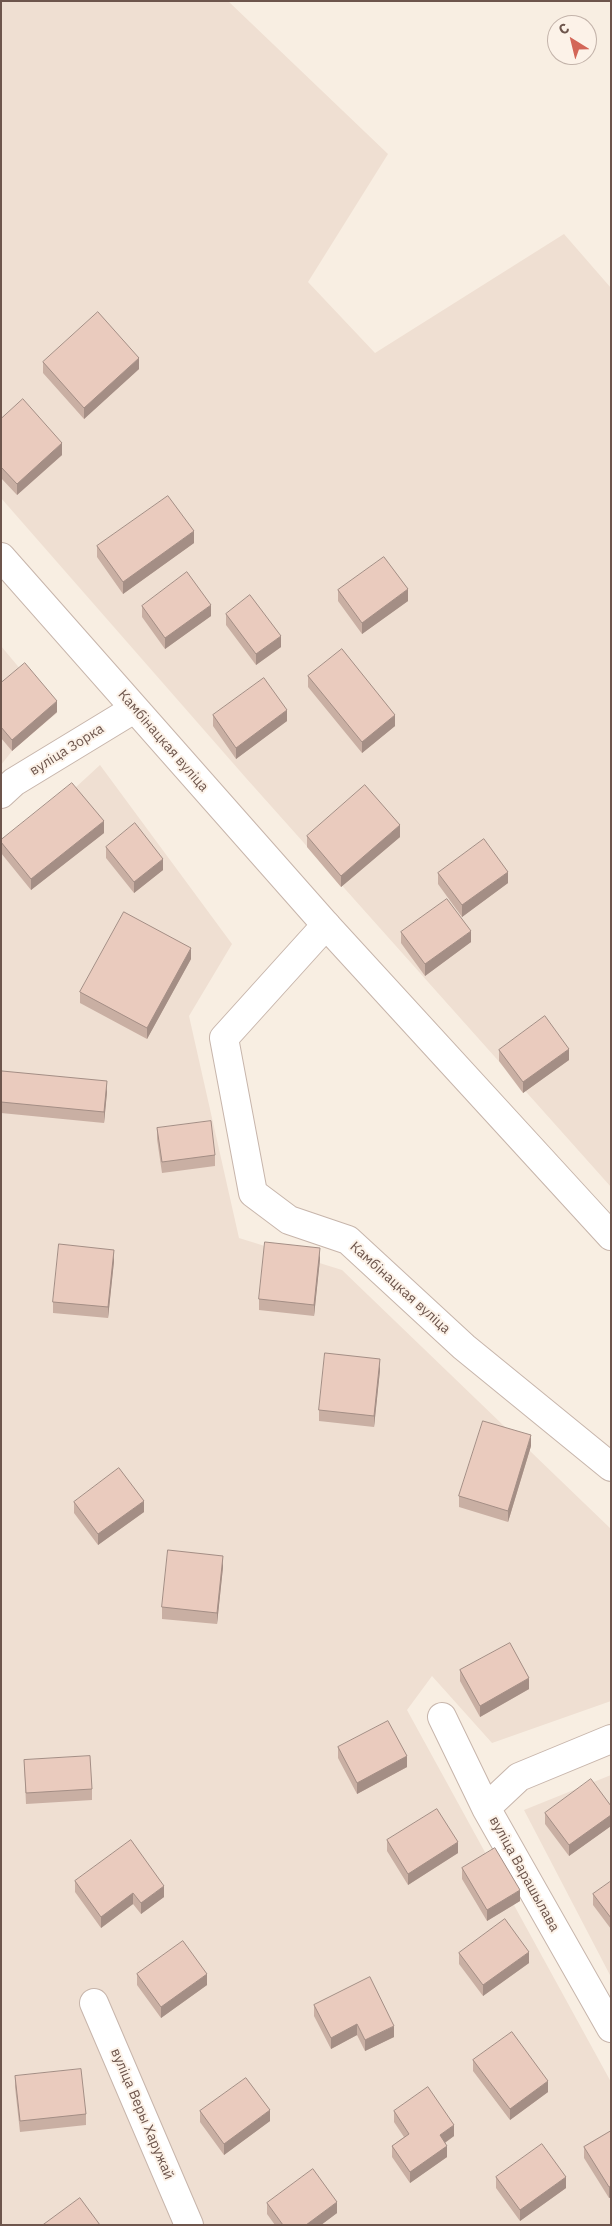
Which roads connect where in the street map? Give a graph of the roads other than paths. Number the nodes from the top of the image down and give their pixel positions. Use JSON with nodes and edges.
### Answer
{"nodes":[{"id":1,"x":1,"y":557,"type":"edge"},
{"id":2,"x":134,"y":708,"type":"junction"},
{"id":3,"x":1,"y":794,"type":"edge"},
{"id":4,"x":326,"y":925,"type":"junction"},
{"id":5,"x":611,"y":1236,"type":"edge"},
{"id":6,"x":611,"y":1467,"type":"edge"},
{"id":7,"x":442,"y":1717,"type":"dead end"},
{"id":8,"x":611,"y":1740,"type":"edge"},
{"id":9,"x":486,"y":1808,"type":"junction"},
{"id":10,"x":94,"y":2003,"type":"dead end"},
{"id":11,"x":611,"y":2028,"type":"edge"},
{"id":12,"x":189,"y":2225,"type":"edge"}],
"edges":[{"from":1,"to":2,"type":"street","name":"Камбінацкая вуліца"},
{"from":2,"to":3,"type":"street","name":"вуліца Зорка"},
{"from":2,"to":4,"type":"street","name":"Камбінацкая вуліца"},
{"from":4,"to":5,"type":"street","name":"Камбінацкая вуліца"},
{"from":4,"to":6,"type":"street","name":"Камбінацкая вуліца"},
{"from":7,"to":9,"type":"street","name":"вуліца Варашылава"},
{"from":8,"to":9,"type":"street"},
{"from":9,"to":11,"type":"street","name":"вуліца Варашылава"},
{"from":10,"to":12,"type":"street","name":"вуліца Веры Харужай"}]}
